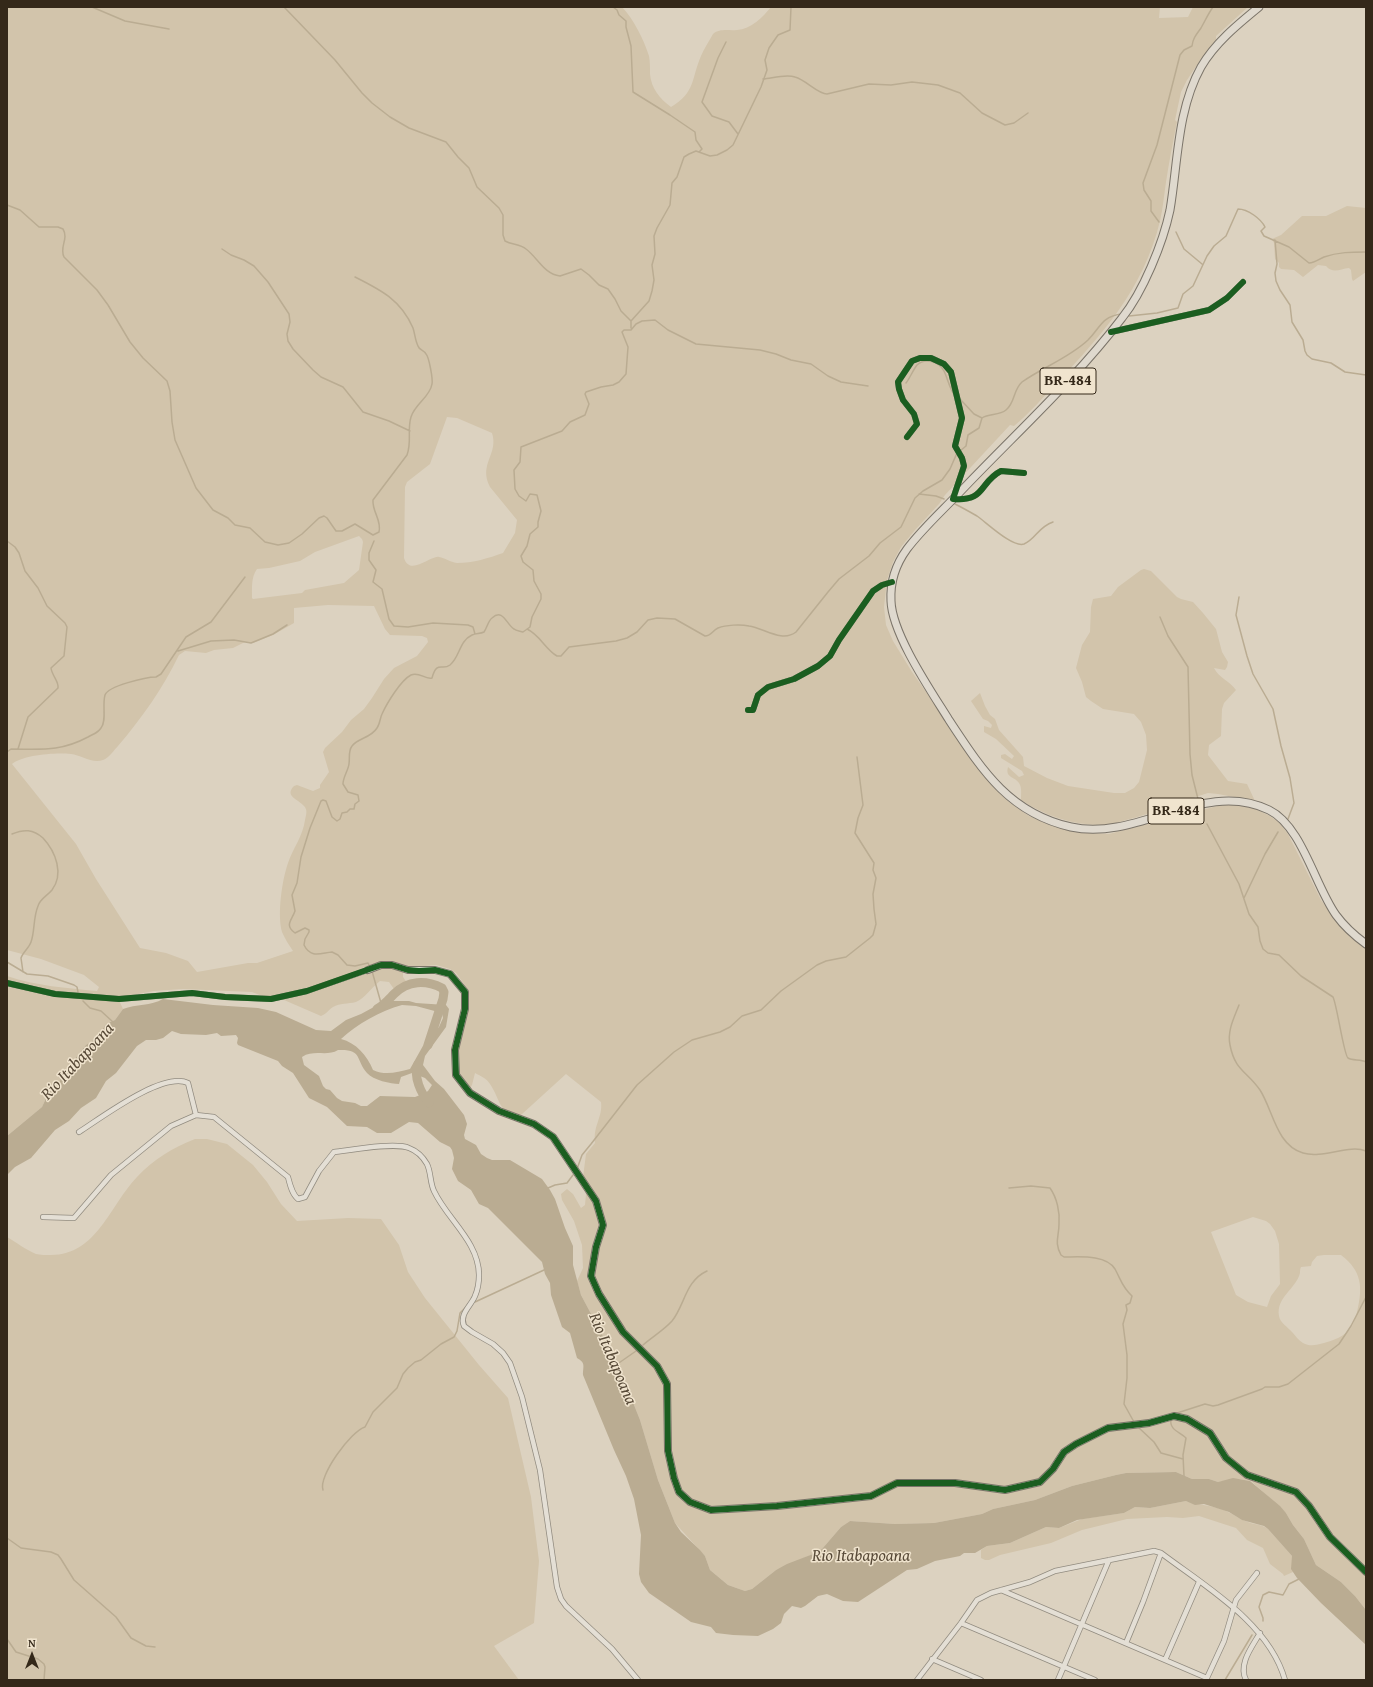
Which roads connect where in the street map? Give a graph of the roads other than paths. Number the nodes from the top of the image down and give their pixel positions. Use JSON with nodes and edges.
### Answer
{"nodes":[{"id":1,"x":1258,"y":7,"type":"edge"},
{"id":2,"x":1243,"y":282,"type":"dead end"},
{"id":3,"x":1111,"y":332,"type":"junction"},
{"id":4,"x":907,"y":437,"type":"dead end"},
{"id":5,"x":1024,"y":473,"type":"dead end"},
{"id":6,"x":953,"y":499,"type":"junction"},
{"id":7,"x":892,"y":582,"type":"junction"},
{"id":8,"x":748,"y":710,"type":"dead end"},
{"id":9,"x":1366,"y":944,"type":"edge"},
{"id":10,"x":371,"y":969,"type":"joint"},
{"id":11,"x":7,"y":983,"type":"edge"},
{"id":12,"x":196,"y":1115,"type":"junction"},
{"id":13,"x":79,"y":1132,"type":"dead end"},
{"id":14,"x":43,"y":1217,"type":"dead end"},
{"id":15,"x":1161,"y":1553,"type":"junction"},
{"id":16,"x":1109,"y":1560,"type":"junction"},
{"id":17,"x":1366,"y":1572,"type":"edge"},
{"id":18,"x":1258,"y":1573,"type":"dead end"},
{"id":19,"x":1199,"y":1582,"type":"junction"},
{"id":20,"x":1001,"y":1590,"type":"junction"},
{"id":21,"x":1233,"y":1607,"type":"junction"},
{"id":22,"x":961,"y":1623,"type":"junction"},
{"id":23,"x":1081,"y":1625,"type":"junction"},
{"id":24,"x":1260,"y":1633,"type":"junction"},
{"id":25,"x":1126,"y":1643,"type":"junction"},
{"id":26,"x":932,"y":1659,"type":"junction"},
{"id":27,"x":1165,"y":1660,"type":"junction"},
{"id":28,"x":1063,"y":1667,"type":"junction"},
{"id":29,"x":1207,"y":1679,"type":"edge"},
{"id":30,"x":638,"y":1680,"type":"edge"},
{"id":31,"x":917,"y":1680,"type":"edge"},
{"id":32,"x":981,"y":1680,"type":"edge"},
{"id":33,"x":1058,"y":1680,"type":"edge"},
{"id":34,"x":1095,"y":1680,"type":"edge"},
{"id":35,"x":1246,"y":1680,"type":"edge"},
{"id":36,"x":1285,"y":1680,"type":"edge"}],
"edges":[{"from":1,"to":3,"type":"main road","number":"BR-484"},
{"from":2,"to":3,"type":"street"},
{"from":3,"to":6,"type":"main road","number":"BR-484"},
{"from":4,"to":6,"type":"street"},
{"from":5,"to":6,"type":"street"},
{"from":6,"to":7,"type":"main road","number":"BR-484"},
{"from":7,"to":8,"type":"street"},
{"from":7,"to":9,"type":"main road","number":"BR-484"},
{"from":10,"to":11,"type":"street"},
{"from":10,"to":17,"type":"street"},
{"from":12,"to":13,"type":"street"},
{"from":12,"to":14,"type":"street"},
{"from":12,"to":30,"type":"street"},
{"from":15,"to":16,"type":"street"},
{"from":15,"to":19,"type":"street"},
{"from":15,"to":25,"type":"street"},
{"from":16,"to":20,"type":"street"},
{"from":16,"to":23,"type":"street"},
{"from":18,"to":21,"type":"street"},
{"from":19,"to":21,"type":"street"},
{"from":19,"to":27,"type":"street"},
{"from":20,"to":22,"type":"street"},
{"from":20,"to":23,"type":"street"},
{"from":21,"to":24,"type":"street"},
{"from":21,"to":29,"type":"street"},
{"from":22,"to":26,"type":"street"},
{"from":22,"to":28,"type":"street"},
{"from":23,"to":25,"type":"street"},
{"from":23,"to":28,"type":"street"},
{"from":24,"to":35,"type":"street"},
{"from":24,"to":36,"type":"street"},
{"from":25,"to":27,"type":"street"},
{"from":26,"to":31,"type":"street"},
{"from":26,"to":32,"type":"street"},
{"from":27,"to":29,"type":"street"},
{"from":28,"to":33,"type":"street"},
{"from":28,"to":34,"type":"street"}]}
